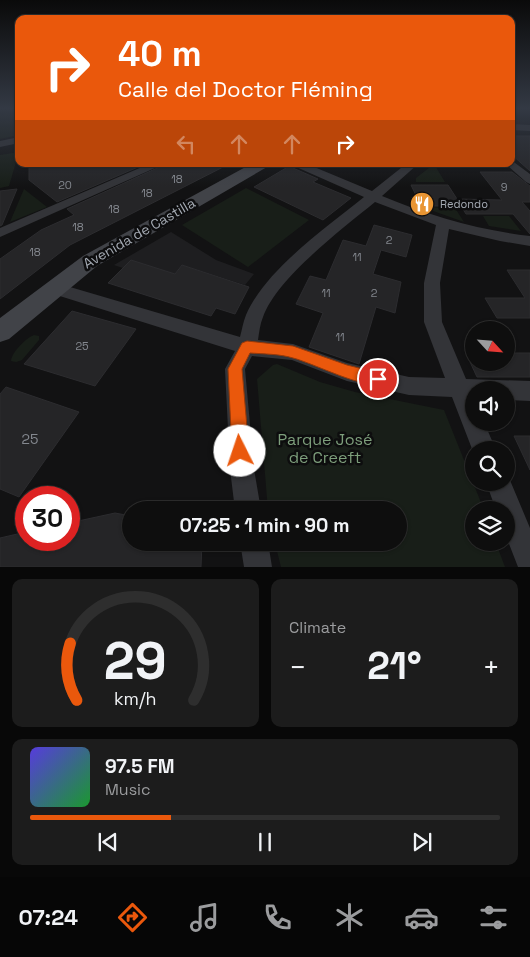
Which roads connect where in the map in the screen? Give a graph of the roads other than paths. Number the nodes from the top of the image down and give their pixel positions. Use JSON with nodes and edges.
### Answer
{"nodes":[{"id":1,"x":15,"y":141,"type":"edge"},
{"id":2,"x":0,"y":144,"type":"edge"},
{"id":3,"x":151,"y":167,"type":"edge"},
{"id":4,"x":257,"y":167,"type":"edge"},
{"id":5,"x":305,"y":167,"type":"edge"},
{"id":6,"x":409,"y":167,"type":"edge"},
{"id":7,"x":515,"y":167,"type":"edge"},
{"id":8,"x":530,"y":180,"type":"edge"},
{"id":9,"x":373,"y":196,"type":"junction"},
{"id":10,"x":443,"y":224,"type":"junction"},
{"id":11,"x":0,"y":233,"type":"edge"},
{"id":12,"x":530,"y":241,"type":"edge"},
{"id":13,"x":54,"y":288,"type":"junction"},
{"id":14,"x":0,"y":332,"type":"edge"},
{"id":15,"x":247,"y":347,"type":"junction"},
{"id":16,"x":458,"y":387,"type":"junction"},
{"id":17,"x":530,"y":391,"type":"edge"},
{"id":18,"x":480,"y":441,"type":"edge"},
{"id":19,"x":502,"y":491,"type":"edge"},
{"id":20,"x":247,"y":501,"type":"edge"},
{"id":21,"x":255,"y":551,"type":"edge"},
{"id":22,"x":530,"y":561,"type":"edge"},
{"id":23,"x":258,"y":567,"type":"edge"}],
"edges":[{"from":1,"to":2,"type":"street"},
{"from":3,"to":11,"type":"street"},
{"from":4,"to":13,"type":"street","name":"Avenida de Castilla"},
{"from":5,"to":9,"type":"street"},
{"from":6,"to":9,"type":"street"},
{"from":7,"to":8,"type":"street"},
{"from":9,"to":10,"type":"street"},
{"from":9,"to":15,"type":"street"},
{"from":10,"to":12,"type":"street"},
{"from":10,"to":16,"type":"street"},
{"from":13,"to":14,"type":"street","name":"Avenida de Castilla"},
{"from":13,"to":15,"type":"street"},
{"from":15,"to":16,"type":"street"},
{"from":15,"to":20,"type":"street"},
{"from":16,"to":17,"type":"street"},
{"from":16,"to":18,"type":"street"},
{"from":19,"to":22,"type":"street"},
{"from":21,"to":23,"type":"street"}]}
